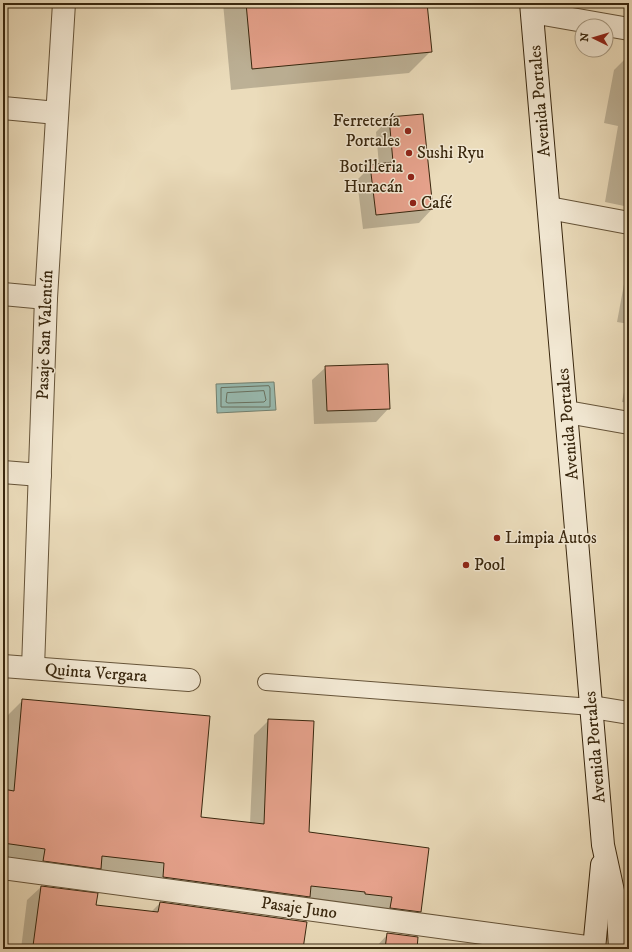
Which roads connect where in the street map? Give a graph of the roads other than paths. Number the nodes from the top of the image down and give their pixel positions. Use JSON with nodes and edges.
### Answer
{"nodes":[{"id":1,"x":64,"y":3,"type":"edge"},
{"id":2,"x":532,"y":7,"type":"edge"},
{"id":3,"x":629,"y":29,"type":"edge"},
{"id":4,"x":3,"y":108,"type":"edge"},
{"id":5,"x":57,"y":113,"type":"junction"},
{"id":6,"x":549,"y":208,"type":"junction"},
{"id":7,"x":629,"y":223,"type":"edge"},
{"id":8,"x":3,"y":294,"type":"edge"},
{"id":9,"x":46,"y":298,"type":"junction"},
{"id":10,"x":567,"y":412,"type":"junction"},
{"id":11,"x":629,"y":423,"type":"edge"},
{"id":12,"x":3,"y":472,"type":"edge"},
{"id":13,"x":40,"y":475,"type":"junction"},
{"id":14,"x":3,"y":666,"type":"edge"},
{"id":15,"x":33,"y":668,"type":"junction"},
{"id":16,"x":189,"y":680,"type":"dead end"},
{"id":17,"x":266,"y":682,"type":"dead end"},
{"id":18,"x":592,"y":707,"type":"junction"},
{"id":19,"x":629,"y":713,"type":"edge"},
{"id":20,"x":603,"y":845,"type":"junction"},
{"id":21,"x":3,"y":868,"type":"edge"},
{"id":22,"x":623,"y":915,"type":"edge"},
{"id":23,"x":594,"y":948,"type":"edge"},
{"id":24,"x":620,"y":949,"type":"edge"}],
"edges":[{"from":1,"to":5,"type":"street","name":"Pasaje San Valentín"},
{"from":2,"to":3,"type":"street"},
{"from":2,"to":6,"type":"street","name":"Avenida Portales"},
{"from":4,"to":5,"type":"street"},
{"from":5,"to":9,"type":"street","name":"Pasaje San Valentín"},
{"from":6,"to":7,"type":"street"},
{"from":6,"to":10,"type":"street","name":"Avenida Portales"},
{"from":8,"to":9,"type":"street"},
{"from":9,"to":13,"type":"street","name":"Pasaje San Valentín"},
{"from":10,"to":11,"type":"street"},
{"from":10,"to":18,"type":"street","name":"Avenida Portales"},
{"from":12,"to":13,"type":"street"},
{"from":13,"to":15,"type":"street","name":"Pasaje San Valentín"},
{"from":14,"to":15,"type":"street","name":"Quinta Vergara"},
{"from":15,"to":16,"type":"street","name":"Quinta Vergara"},
{"from":17,"to":18,"type":"lane"},
{"from":18,"to":19,"type":"street"},
{"from":18,"to":20,"type":"street","name":"Avenida Portales"},
{"from":20,"to":22,"type":"street","name":"Avenida Portales"},
{"from":20,"to":23,"type":"street","name":"Avenida Portales"},
{"from":21,"to":23,"type":"street","name":"Pasaje Juno"},
{"from":22,"to":24,"type":"street","name":"Avenida Portales"}]}
